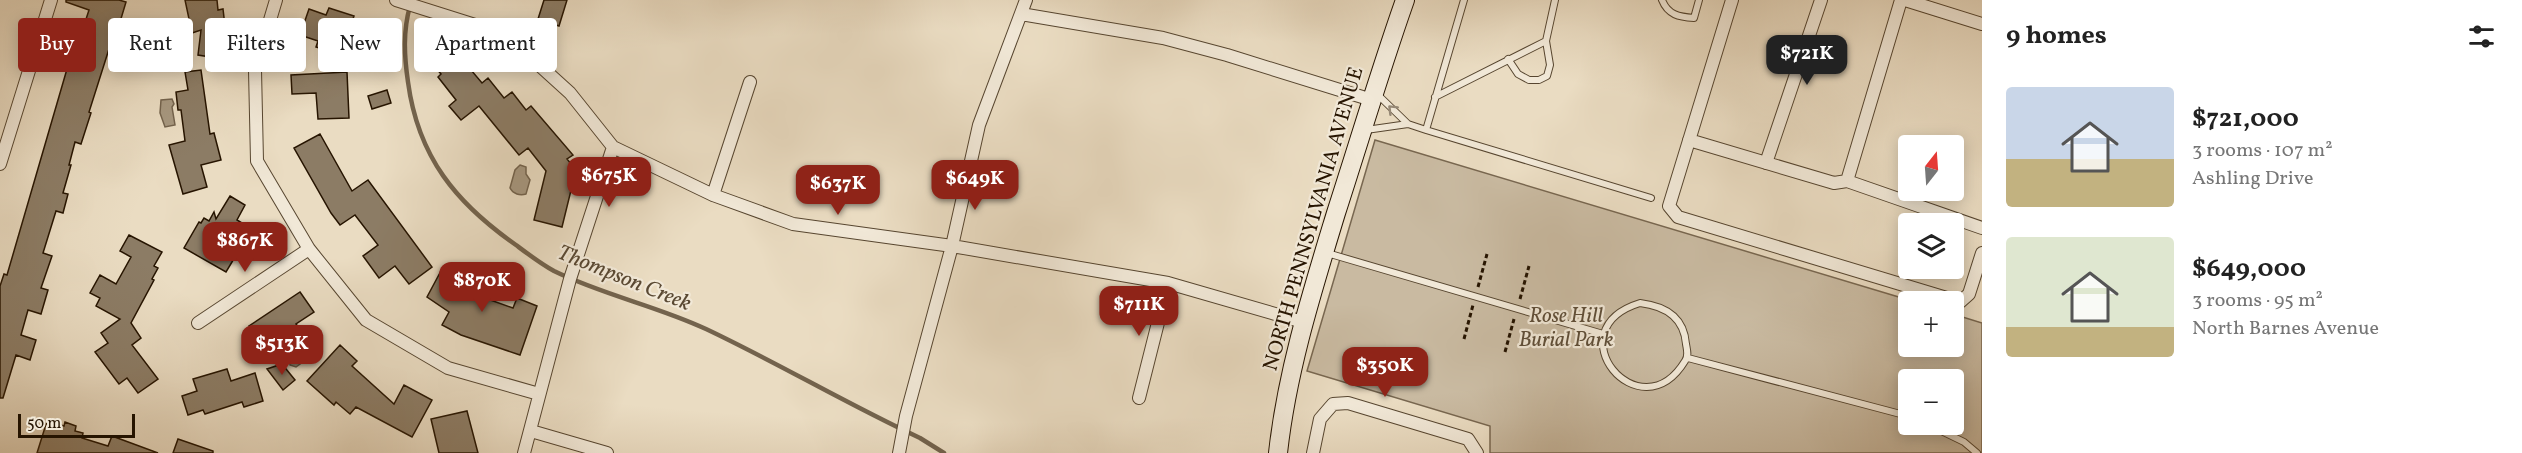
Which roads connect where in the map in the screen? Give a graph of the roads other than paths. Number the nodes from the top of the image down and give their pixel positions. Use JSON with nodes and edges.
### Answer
{"nodes":[{"id":1,"x":51,"y":0,"type":"edge"},
{"id":2,"x":276,"y":0,"type":"edge"},
{"id":3,"x":396,"y":0,"type":"edge"},
{"id":4,"x":1026,"y":0,"type":"edge"},
{"id":5,"x":1405,"y":0,"type":"edge"},
{"id":6,"x":1464,"y":0,"type":"edge"},
{"id":7,"x":1554,"y":0,"type":"edge"},
{"id":8,"x":1662,"y":0,"type":"edge"},
{"id":9,"x":1699,"y":0,"type":"edge"},
{"id":10,"x":1732,"y":0,"type":"edge"},
{"id":11,"x":1821,"y":0,"type":"edge"},
{"id":12,"x":1903,"y":0,"type":"edge"},
{"id":13,"x":1021,"y":14,"type":"junction"},
{"id":14,"x":1982,"y":24,"type":"edge"},
{"id":15,"x":1546,"y":41,"type":"junction"},
{"id":16,"x":1508,"y":59,"type":"junction"},
{"id":17,"x":750,"y":82,"type":"dead end"},
{"id":18,"x":1373,"y":96,"type":"junction"},
{"id":19,"x":1435,"y":97,"type":"junction"},
{"id":20,"x":1408,"y":124,"type":"junction"},
{"id":21,"x":1426,"y":130,"type":"junction"},
{"id":22,"x":1362,"y":131,"type":"junction"},
{"id":23,"x":1689,"y":140,"type":"junction"},
{"id":24,"x":613,"y":147,"type":"junction"},
{"id":25,"x":1766,"y":163,"type":"junction"},
{"id":26,"x":0,"y":164,"type":"edge"},
{"id":27,"x":1847,"y":181,"type":"junction"},
{"id":28,"x":713,"y":195,"type":"junction"},
{"id":29,"x":1652,"y":198,"type":"dead end"},
{"id":30,"x":1982,"y":228,"type":"edge"},
{"id":31,"x":952,"y":246,"type":"junction"},
{"id":32,"x":309,"y":249,"type":"junction"},
{"id":33,"x":1324,"y":252,"type":"junction"},
{"id":34,"x":1982,"y":253,"type":"edge"},
{"id":35,"x":1168,"y":283,"type":"junction"},
{"id":36,"x":1303,"y":322,"type":"junction"},
{"id":37,"x":198,"y":323,"type":"dead end"},
{"id":38,"x":1603,"y":334,"type":"junction"},
{"id":39,"x":1688,"y":358,"type":"junction"},
{"id":40,"x":539,"y":394,"type":"junction"},
{"id":41,"x":1139,"y":398,"type":"dead end"},
{"id":42,"x":1898,"y":413,"type":"edge"},
{"id":43,"x":531,"y":431,"type":"junction"},
{"id":44,"x":1950,"y":435,"type":"edge"},
{"id":45,"x":900,"y":450,"type":"edge"},
{"id":46,"x":524,"y":453,"type":"edge"},
{"id":47,"x":607,"y":453,"type":"edge"},
{"id":48,"x":1278,"y":453,"type":"edge"},
{"id":49,"x":1313,"y":453,"type":"edge"},
{"id":50,"x":1477,"y":453,"type":"edge"},
{"id":51,"x":1977,"y":453,"type":"edge"}],
"edges":[{"from":1,"to":26,"type":"street"},
{"from":2,"to":32,"type":"street"},
{"from":3,"to":24,"type":"street"},
{"from":4,"to":13,"type":"street"},
{"from":5,"to":18,"type":"main road","name":"NORTH PENNSYLVANIA AVENUE"},
{"from":6,"to":19,"type":"lane"},
{"from":7,"to":15,"type":"lane"},
{"from":8,"to":9,"type":"lane"},
{"from":10,"to":23,"type":"street"},
{"from":11,"to":25,"type":"street"},
{"from":12,"to":14,"type":"street"},
{"from":12,"to":27,"type":"street"},
{"from":13,"to":18,"type":"street"},
{"from":13,"to":31,"type":"street"},
{"from":15,"to":16,"type":"lane"},
{"from":15,"to":16,"type":"lane"},
{"from":16,"to":19,"type":"lane"},
{"from":17,"to":28,"type":"street"},
{"from":20,"to":18,"type":"lane","one_way":true},
{"from":18,"to":22,"type":"main road","name":"NORTH PENNSYLVANIA AVENUE"},
{"from":19,"to":21,"type":"lane"},
{"from":20,"to":21,"type":"lane"},
{"from":20,"to":22,"type":"lane"},
{"from":21,"to":29,"type":"lane"},
{"from":22,"to":33,"type":"main road","name":"NORTH PENNSYLVANIA AVENUE"},
{"from":23,"to":25,"type":"street"},
{"from":23,"to":34,"type":"street"},
{"from":24,"to":28,"type":"street"},
{"from":24,"to":40,"type":"street"},
{"from":25,"to":27,"type":"street"},
{"from":27,"to":30,"type":"street"},
{"from":28,"to":31,"type":"street"},
{"from":31,"to":35,"type":"street"},
{"from":31,"to":45,"type":"street"},
{"from":32,"to":37,"type":"street"},
{"from":32,"to":40,"type":"street"},
{"from":33,"to":36,"type":"main road","name":"NORTH PENNSYLVANIA AVENUE"},
{"from":33,"to":38,"type":"lane"},
{"from":35,"to":36,"type":"street"},
{"from":35,"to":41,"type":"street"},
{"from":36,"to":48,"type":"main road","name":"NORTH PENNSYLVANIA AVENUE"},
{"from":38,"to":39,"type":"lane"},
{"from":38,"to":39,"type":"lane"},
{"from":39,"to":42,"type":"lane"},
{"from":40,"to":43,"type":"street"},
{"from":43,"to":46,"type":"street"},
{"from":43,"to":47,"type":"street"},
{"from":44,"to":51,"type":"lane"},
{"from":49,"to":50,"type":"street"}]}
